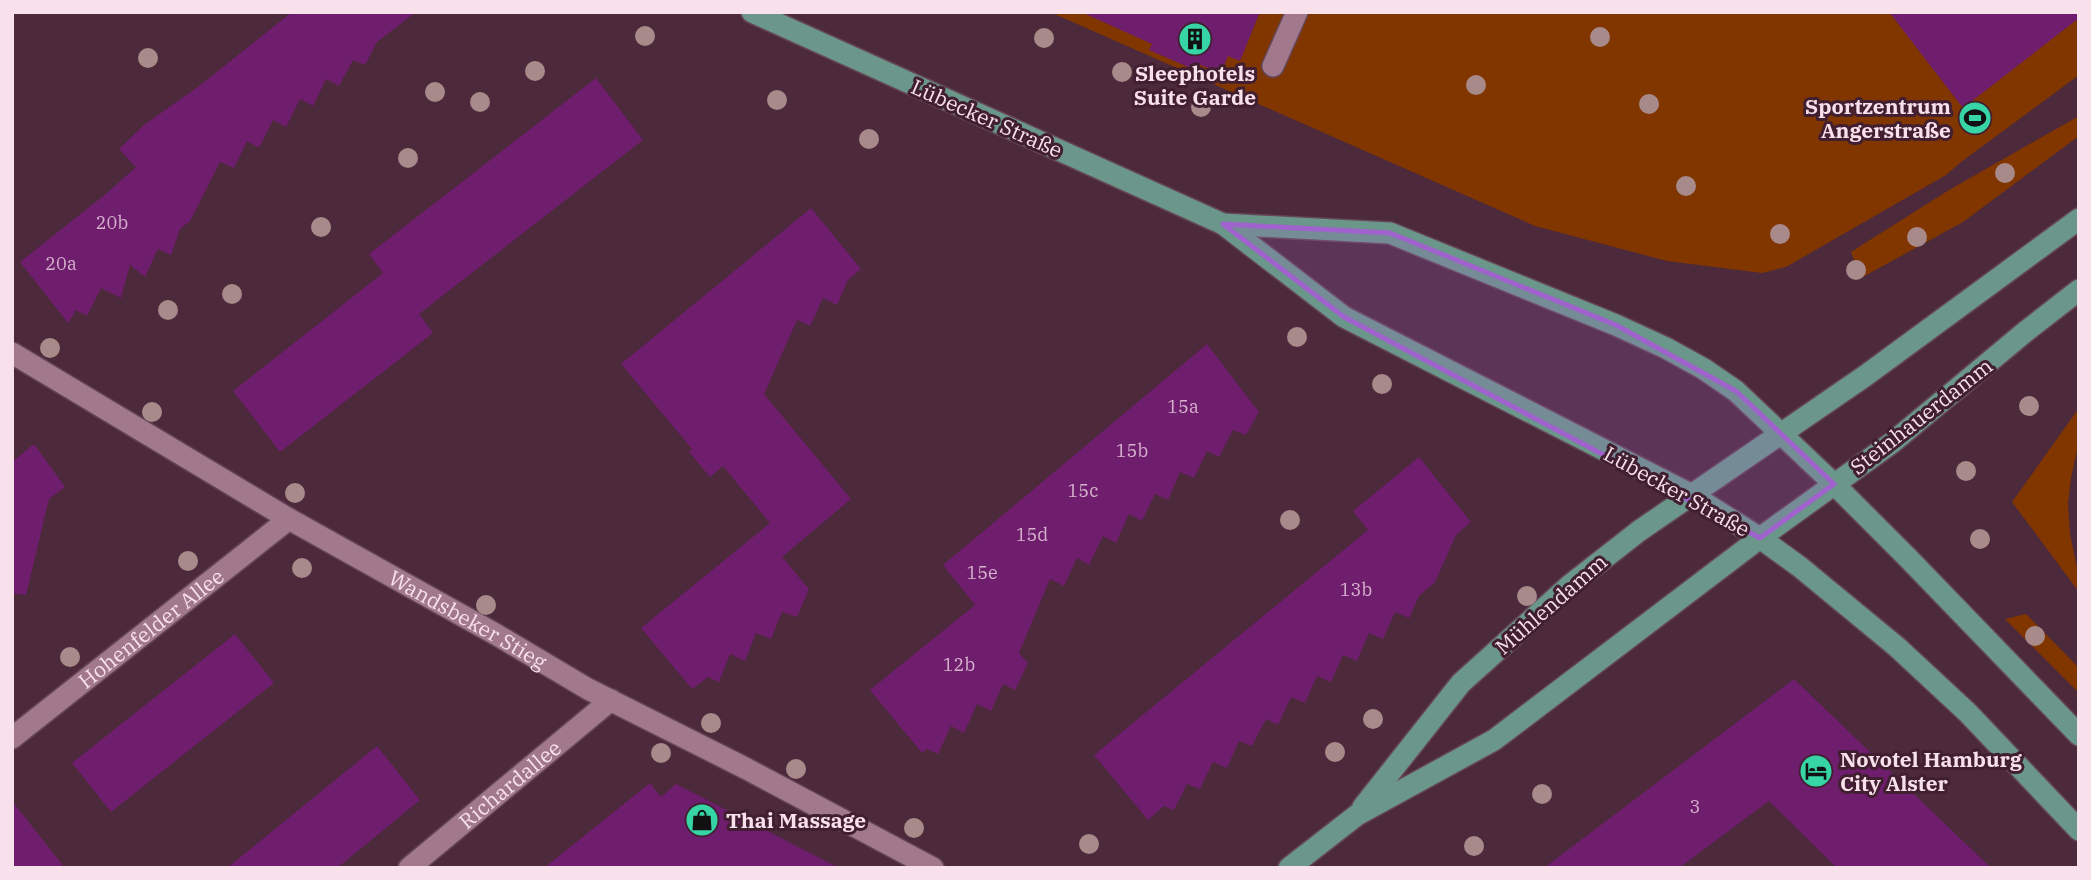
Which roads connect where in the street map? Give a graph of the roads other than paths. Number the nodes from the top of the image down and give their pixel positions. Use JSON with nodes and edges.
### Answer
{"nodes":[{"id":1,"x":752,"y":12,"type":"edge"},
{"id":2,"x":1297,"y":12,"type":"edge"},
{"id":3,"x":1272,"y":66,"type":"dead end"},
{"id":4,"x":2079,"y":219,"type":"edge"},
{"id":5,"x":1223,"y":224,"type":"junction"},
{"id":6,"x":2079,"y":290,"type":"edge"},
{"id":7,"x":12,"y":353,"type":"edge"},
{"id":8,"x":1782,"y":434,"type":"junction"},
{"id":9,"x":1834,"y":484,"type":"junction"},
{"id":10,"x":1692,"y":495,"type":"junction"},
{"id":11,"x":289,"y":519,"type":"junction"},
{"id":12,"x":1760,"y":538,"type":"junction"},
{"id":13,"x":611,"y":700,"type":"junction"},
{"id":14,"x":2079,"y":736,"type":"edge"},
{"id":15,"x":12,"y":738,"type":"edge"},
{"id":16,"x":1357,"y":815,"type":"junction"},
{"id":17,"x":2079,"y":830,"type":"edge"},
{"id":18,"x":409,"y":868,"type":"edge"},
{"id":19,"x":933,"y":868,"type":"edge"},
{"id":20,"x":1289,"y":868,"type":"edge"}],
"edges":[{"from":1,"to":5,"type":"main road","name":"Lübecker Straße"},
{"from":2,"to":3,"type":"street"},
{"from":4,"to":8,"type":"main road"},
{"from":5,"to":8,"type":"main road","name":"Lübecker Straße"},
{"from":5,"to":10,"type":"main road","name":"Lübecker Straße"},
{"from":6,"to":9,"type":"main road","name":"Steinhauerdamm"},
{"from":7,"to":11,"type":"street","name":"Wandsbeker Stieg"},
{"from":8,"to":9,"type":"main road","name":"Lübecker Straße"},
{"from":8,"to":10,"type":"main road","name":"Mühlendamm"},
{"from":9,"to":12,"type":"main road","name":"Steinhauerdamm"},
{"from":9,"to":14,"type":"main road","name":"Lübecker Straße"},
{"from":10,"to":12,"type":"main road","name":"Lübecker Straße"},
{"from":10,"to":16,"type":"main road","name":"Mühlendamm"},
{"from":11,"to":13,"type":"street","name":"Wandsbeker Stieg"},
{"from":11,"to":15,"type":"street","name":"Hohenfelder Allee"},
{"from":12,"to":16,"type":"main road","name":"Mühlendamm"},
{"from":12,"to":17,"type":"main road","name":"Lübecker Straße"},
{"from":13,"to":18,"type":"street","name":"Richardallee"},
{"from":13,"to":19,"type":"street","name":"Wandsbeker Stieg"},
{"from":16,"to":20,"type":"main road","name":"Mühlendamm"}]}
